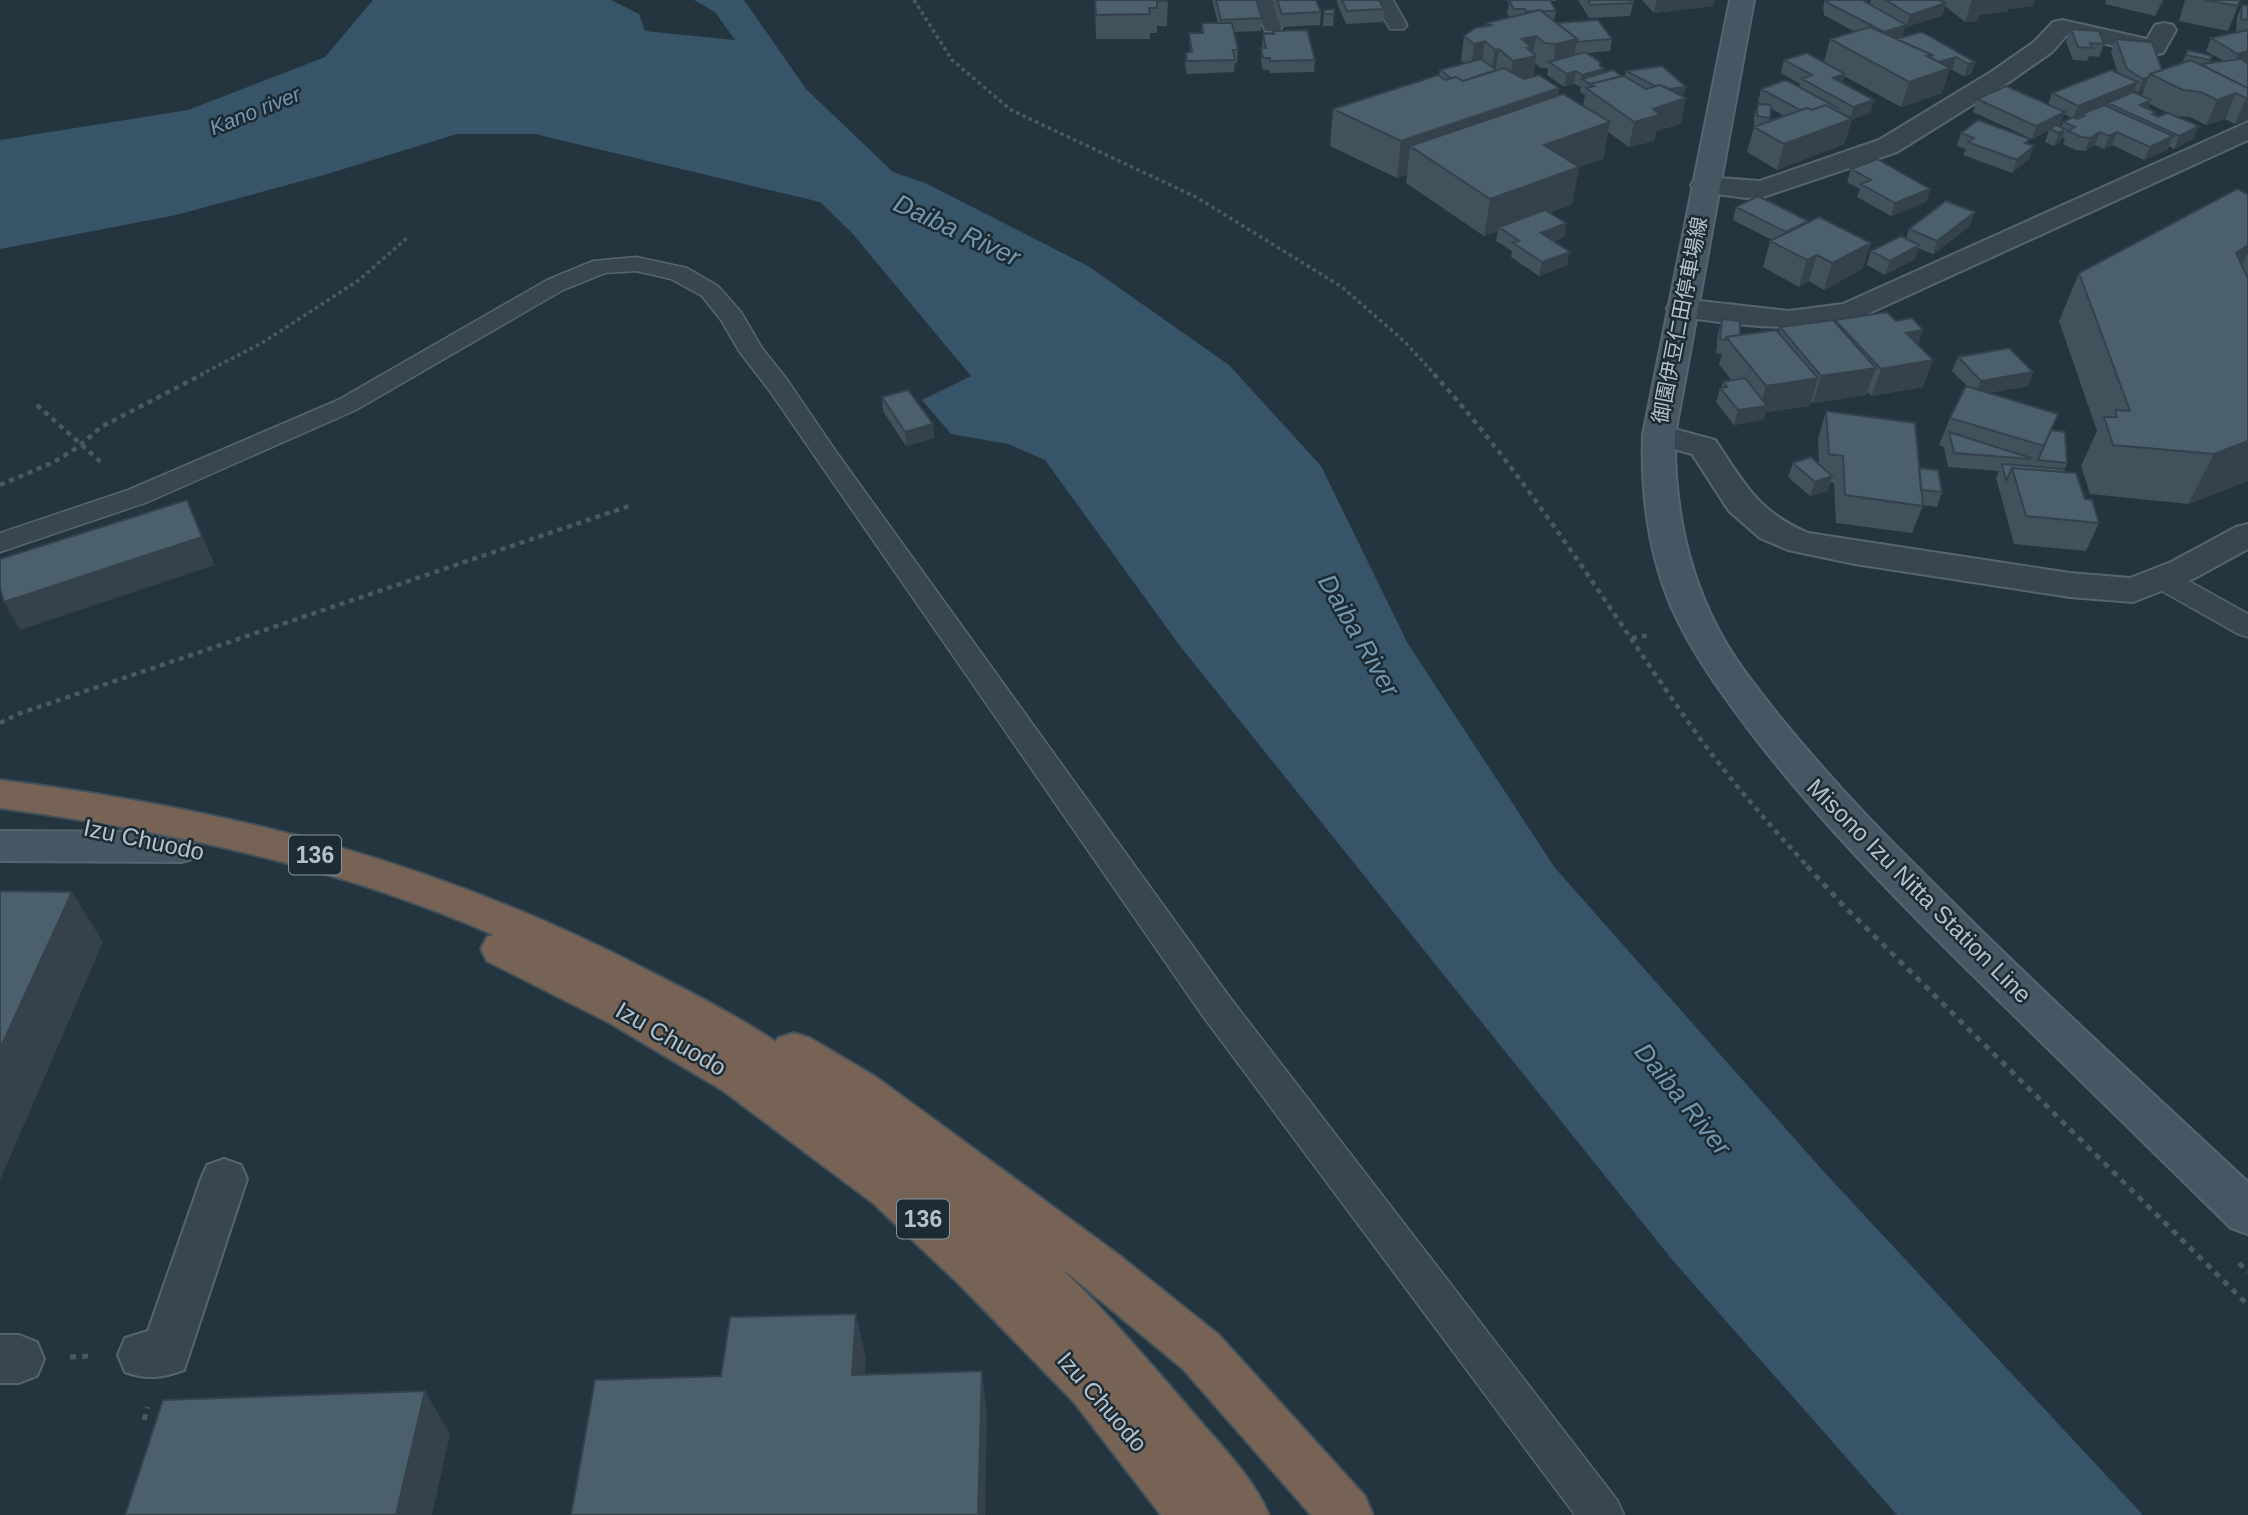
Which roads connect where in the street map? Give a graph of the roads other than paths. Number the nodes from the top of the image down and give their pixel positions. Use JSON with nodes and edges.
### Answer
{"nodes":[{"id":1,"x":1263,"y":0,"type":"edge"},
{"id":2,"x":1383,"y":0,"type":"edge"},
{"id":3,"x":1742,"y":0,"type":"edge"},
{"id":4,"x":1397,"y":25,"type":"dead end"},
{"id":5,"x":1272,"y":27,"type":"dead end"},
{"id":6,"x":2164,"y":30,"type":"dead end"},
{"id":7,"x":2248,"y":130,"type":"edge"},
{"id":8,"x":1705,"y":186,"type":"junction"},
{"id":9,"x":1682,"y":308,"type":"junction"},
{"id":10,"x":1658,"y":435,"type":"junction"},
{"id":11,"x":2248,"y":535,"type":"edge"},
{"id":12,"x":0,"y":543,"type":"edge"},
{"id":13,"x":2161,"y":578,"type":"junction"},
{"id":14,"x":2248,"y":627,"type":"edge"},
{"id":15,"x":0,"y":794,"type":"edge"},
{"id":16,"x":0,"y":816,"type":"edge"},
{"id":17,"x":0,"y":846,"type":"edge"},
{"id":18,"x":181,"y":847,"type":"junction"},
{"id":19,"x":629,"y":980,"type":"junction"},
{"id":20,"x":223,"y":1179,"type":"dead end"},
{"id":21,"x":2248,"y":1213,"type":"edge"},
{"id":22,"x":143,"y":1355,"type":"road end"},
{"id":23,"x":1194,"y":1515,"type":"edge"},
{"id":24,"x":1242,"y":1515,"type":"edge"},
{"id":25,"x":1346,"y":1515,"type":"edge"},
{"id":26,"x":1602,"y":1515,"type":"edge"}],
"edges":[{"from":1,"to":5,"type":"lane"},
{"from":2,"to":4,"type":"lane"},
{"from":3,"to":8,"type":"main road","name":"御園伊豆仁田停車場線"},
{"from":6,"to":8,"type":"street"},
{"from":7,"to":9,"type":"street"},
{"from":8,"to":9,"type":"main road","name":"御園伊豆仁田停車場線"},
{"from":9,"to":10,"type":"main road","name":"御園伊豆仁田停車場線"},
{"from":10,"to":13,"type":"street"},
{"from":10,"to":21,"type":"main road","name":"Misono Izu Nitta Station Line"},
{"from":11,"to":13,"type":"street"},
{"from":12,"to":26,"type":"lane"},
{"from":13,"to":14,"type":"lane"},
{"from":15,"to":19,"type":"highway","name":"Izu Chuodo","number":"136"},
{"from":16,"to":18,"type":"highway","name":"Izu Chuodo","number":"136"},
{"from":17,"to":18,"type":"main road"},
{"from":18,"to":23,"type":"highway","name":"Izu Chuodo","number":"136"},
{"from":19,"to":24,"type":"highway","name":"Izu Chuodo","number":"136"},
{"from":19,"to":25,"type":"highway"},
{"from":20,"to":22,"type":"street"}]}
